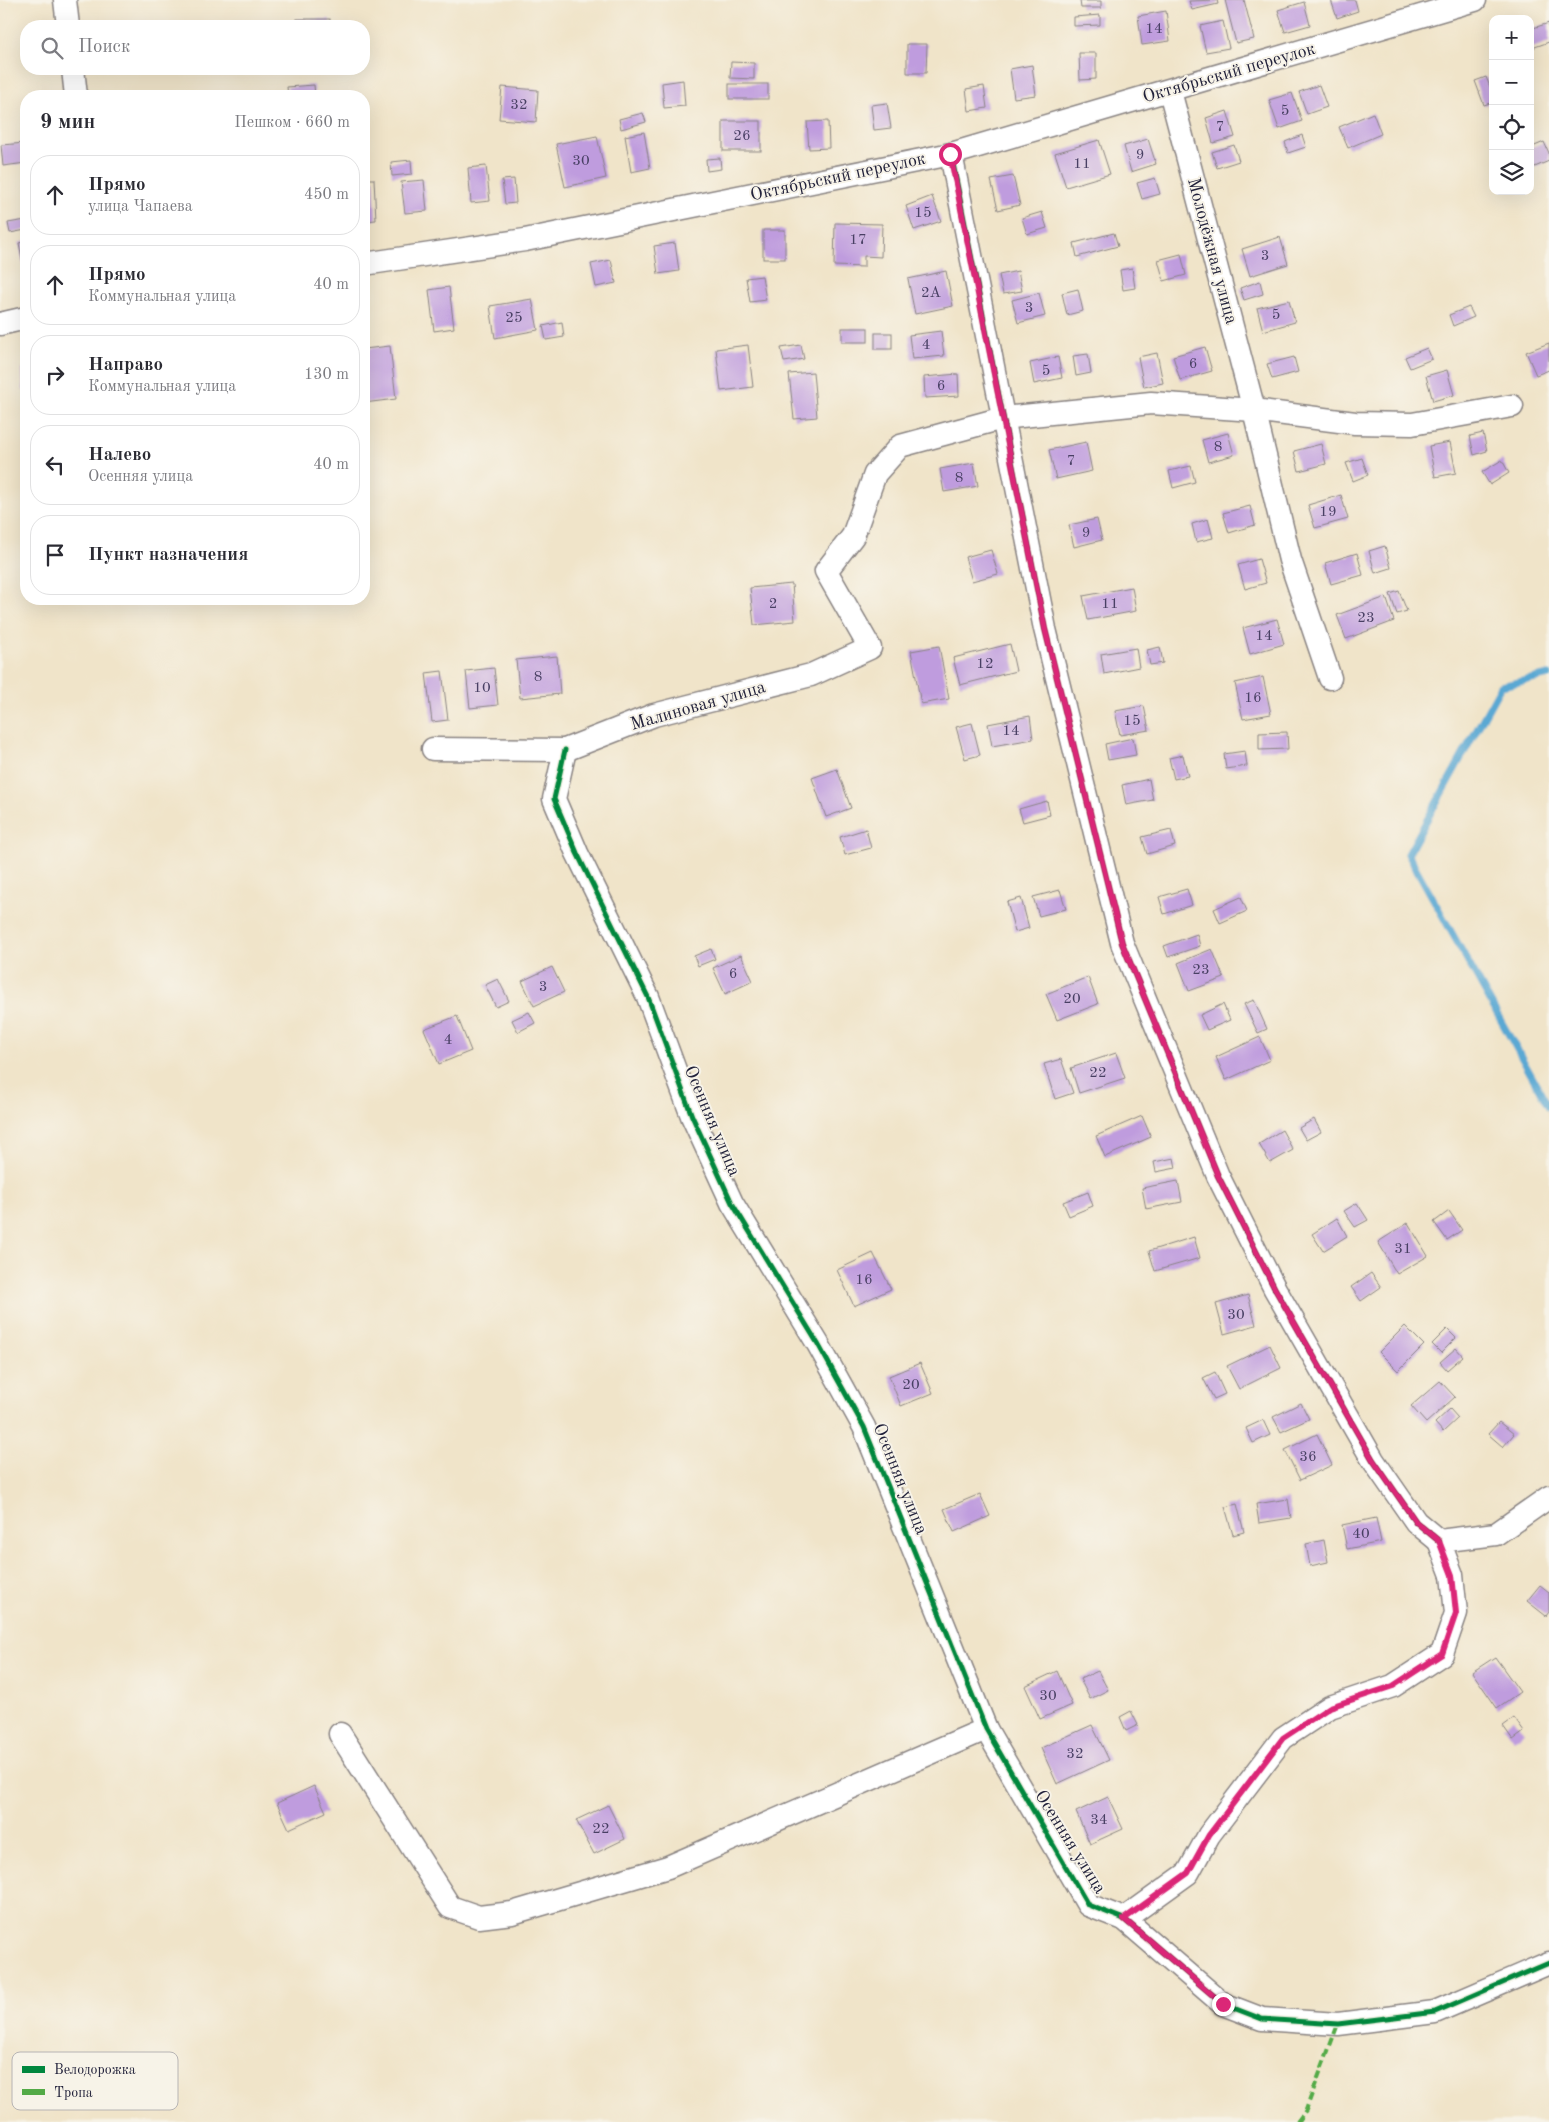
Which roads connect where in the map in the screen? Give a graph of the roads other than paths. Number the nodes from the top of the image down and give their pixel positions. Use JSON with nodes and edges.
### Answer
{"nodes":[{"id":1,"x":65,"y":0,"type":"edge"},
{"id":2,"x":1475,"y":0,"type":"edge"},
{"id":3,"x":67,"y":20,"type":"edge"},
{"id":4,"x":74,"y":75,"type":"edge"},
{"id":5,"x":75,"y":90,"type":"edge"},
{"id":6,"x":1170,"y":91,"type":"junction"},
{"id":7,"x":950,"y":154,"type":"junction"},
{"id":8,"x":370,"y":263,"type":"edge"},
{"id":9,"x":20,"y":319,"type":"edge"},
{"id":10,"x":0,"y":324,"type":"edge"},
{"id":11,"x":1512,"y":406,"type":"dead end"},
{"id":12,"x":1254,"y":410,"type":"junction"},
{"id":13,"x":1003,"y":418,"type":"junction"},
{"id":14,"x":1330,"y":678,"type":"dead end"},
{"id":15,"x":433,"y":749,"type":"dead end"},
{"id":16,"x":565,"y":750,"type":"junction"},
{"id":17,"x":1549,"y":1497,"type":"edge"},
{"id":18,"x":1439,"y":1541,"type":"junction"},
{"id":19,"x":986,"y":1729,"type":"junction"},
{"id":20,"x":340,"y":1734,"type":"dead end"},
{"id":21,"x":1124,"y":1919,"type":"junction"},
{"id":22,"x":1549,"y":1963,"type":"edge"}],
"edges":[{"from":1,"to":3,"type":"street"},
{"from":2,"to":6,"type":"street","name":"Октябрьский переулок"},
{"from":4,"to":5,"type":"street"},
{"from":6,"to":7,"type":"street","name":"Октябрьский переулок"},
{"from":6,"to":12,"type":"street","name":"Молодёжная улица"},
{"from":7,"to":8,"type":"street","name":"Октябрьский переулок"},
{"from":7,"to":13,"type":"street"},
{"from":9,"to":10,"type":"street"},
{"from":11,"to":12,"type":"street"},
{"from":12,"to":13,"type":"street"},
{"from":12,"to":14,"type":"street","name":"Молодёжная улица"},
{"from":13,"to":16,"type":"street","name":"Малиновая улица"},
{"from":13,"to":18,"type":"street"},
{"from":15,"to":16,"type":"street","name":"Малиновая улица"},
{"from":16,"to":19,"type":"street","name":"Осенняя улица"},
{"from":17,"to":18,"type":"street"},
{"from":18,"to":21,"type":"street"},
{"from":19,"to":20,"type":"street"},
{"from":19,"to":21,"type":"street","name":"Осенняя улица"},
{"from":21,"to":22,"type":"street","name":"Осенняя улица"}]}
